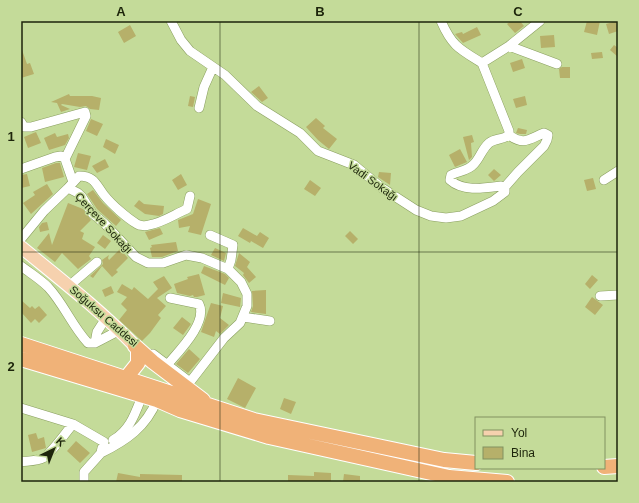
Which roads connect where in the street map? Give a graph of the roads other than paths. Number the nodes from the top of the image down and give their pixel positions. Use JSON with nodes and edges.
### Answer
{"nodes":[{"id":1,"x":171,"y":21,"type":"edge"},
{"id":2,"x":441,"y":21,"type":"edge"},
{"id":3,"x":540,"y":21,"type":"edge"},
{"id":4,"x":509,"y":46,"type":"junction"},
{"id":5,"x":482,"y":63,"type":"junction"},
{"id":6,"x":557,"y":64,"type":"dead end"},
{"id":7,"x":213,"y":67,"type":"junction"},
{"id":8,"x":199,"y":108,"type":"dead end"},
{"id":9,"x":21,"y":122,"type":"edge"},
{"id":10,"x":508,"y":135,"type":"junction"},
{"id":11,"x":65,"y":159,"type":"junction"},
{"id":12,"x":21,"y":169,"type":"edge"},
{"id":13,"x":618,"y":171,"type":"edge"},
{"id":14,"x":604,"y":180,"type":"dead end"},
{"id":15,"x":71,"y":185,"type":"junction"},
{"id":16,"x":504,"y":188,"type":"junction"},
{"id":17,"x":190,"y":196,"type":"dead end"},
{"id":18,"x":210,"y":235,"type":"dead end"},
{"id":19,"x":21,"y":239,"type":"edge"},
{"id":20,"x":21,"y":248,"type":"edge"},
{"id":21,"x":97,"y":262,"type":"dead end"},
{"id":22,"x":21,"y":266,"type":"edge"},
{"id":23,"x":228,"y":269,"type":"junction"},
{"id":24,"x":69,"y":286,"type":"junction"},
{"id":25,"x":618,"y":295,"type":"edge"},
{"id":26,"x":600,"y":296,"type":"dead end"},
{"id":27,"x":170,"y":298,"type":"dead end"},
{"id":28,"x":243,"y":316,"type":"junction"},
{"id":29,"x":106,"y":318,"type":"junction"},
{"id":30,"x":270,"y":321,"type":"dead end"},
{"id":31,"x":120,"y":330,"type":"junction"},
{"id":32,"x":95,"y":343,"type":"junction"},
{"id":33,"x":21,"y":344,"type":"edge"},
{"id":34,"x":137,"y":348,"type":"junction"},
{"id":35,"x":21,"y":359,"type":"edge"},
{"id":36,"x":152,"y":362,"type":"junction"},
{"id":37,"x":168,"y":364,"type":"junction"},
{"id":38,"x":126,"y":378,"type":"junction"},
{"id":39,"x":190,"y":382,"type":"junction"},
{"id":40,"x":151,"y":393,"type":"junction"},
{"id":41,"x":21,"y":408,"type":"edge"},
{"id":42,"x":215,"y":408,"type":"junction"},
{"id":43,"x":230,"y":413,"type":"junction"},
{"id":44,"x":73,"y":424,"type":"junction"},
{"id":45,"x":104,"y":442,"type":"junction"},
{"id":46,"x":101,"y":453,"type":"junction"},
{"id":47,"x":21,"y":462,"type":"edge"},
{"id":48,"x":475,"y":463,"type":"edge"},
{"id":49,"x":618,"y":466,"type":"edge"},
{"id":50,"x":605,"y":467,"type":"edge"},
{"id":51,"x":84,"y":482,"type":"edge"},
{"id":52,"x":507,"y":482,"type":"edge"}],
"edges":[{"from":1,"to":7,"type":"street","name":"Vadi Sokağı"},
{"from":2,"to":5,"type":"street"},
{"from":3,"to":4,"type":"street"},
{"from":4,"to":5,"type":"street"},
{"from":4,"to":6,"type":"street"},
{"from":5,"to":10,"type":"street"},
{"from":7,"to":8,"type":"street"},
{"from":7,"to":16,"type":"street","name":"Vadi Sokağı"},
{"from":9,"to":11,"type":"street"},
{"from":10,"to":16,"type":"street","name":"Vadi Sokağı"},
{"from":10,"to":16,"type":"street"},
{"from":11,"to":12,"type":"street"},
{"from":11,"to":15,"type":"street"},
{"from":13,"to":14,"type":"street"},
{"from":15,"to":17,"type":"street"},
{"from":15,"to":19,"type":"street","name":"Çerçeve Sokağı"},
{"from":15,"to":23,"type":"street","name":"Çerçeve Sokağı"},
{"from":18,"to":23,"type":"street"},
{"from":20,"to":24,"type":"main road","name":"Soğuksu Caddesi"},
{"from":21,"to":24,"type":"street"},
{"from":22,"to":32,"type":"street"},
{"from":23,"to":28,"type":"street","name":"Çerçeve Sokağı"},
{"from":24,"to":29,"type":"main road","name":"Soğuksu Caddesi"},
{"from":25,"to":26,"type":"street"},
{"from":27,"to":37,"type":"street"},
{"from":28,"to":30,"type":"street"},
{"from":28,"to":39,"type":"street","name":"Çerçeve Sokağı"},
{"from":29,"to":31,"type":"main road","name":"Soğuksu Caddesi"},
{"from":29,"to":32,"type":"street"},
{"from":31,"to":32,"type":"street"},
{"from":31,"to":34,"type":"main road","name":"Soğuksu Caddesi"},
{"from":33,"to":38,"type":"highway"},
{"from":34,"to":36,"type":"highway"},
{"from":34,"to":37,"type":"street","name":"Soğuksu Caddesi"},
{"from":34,"to":38,"type":"highway"},
{"from":34,"to":40,"type":"highway"},
{"from":35,"to":40,"type":"highway"},
{"from":36,"to":40,"type":"highway"},
{"from":36,"to":42,"type":"highway"},
{"from":37,"to":39,"type":"street","name":"Soğuksu Caddesi"},
{"from":38,"to":40,"type":"highway"},
{"from":39,"to":43,"type":"highway"},
{"from":40,"to":42,"type":"highway"},
{"from":40,"to":45,"type":"street"},
{"from":40,"to":46,"type":"street"},
{"from":40,"to":52,"type":"highway"},
{"from":41,"to":44,"type":"street"},
{"from":42,"to":43,"type":"highway"},
{"from":43,"to":48,"type":"highway"},
{"from":44,"to":45,"type":"street"},
{"from":44,"to":47,"type":"street"},
{"from":45,"to":46,"type":"street"},
{"from":46,"to":51,"type":"street"},
{"from":49,"to":50,"type":"highway"}]}
